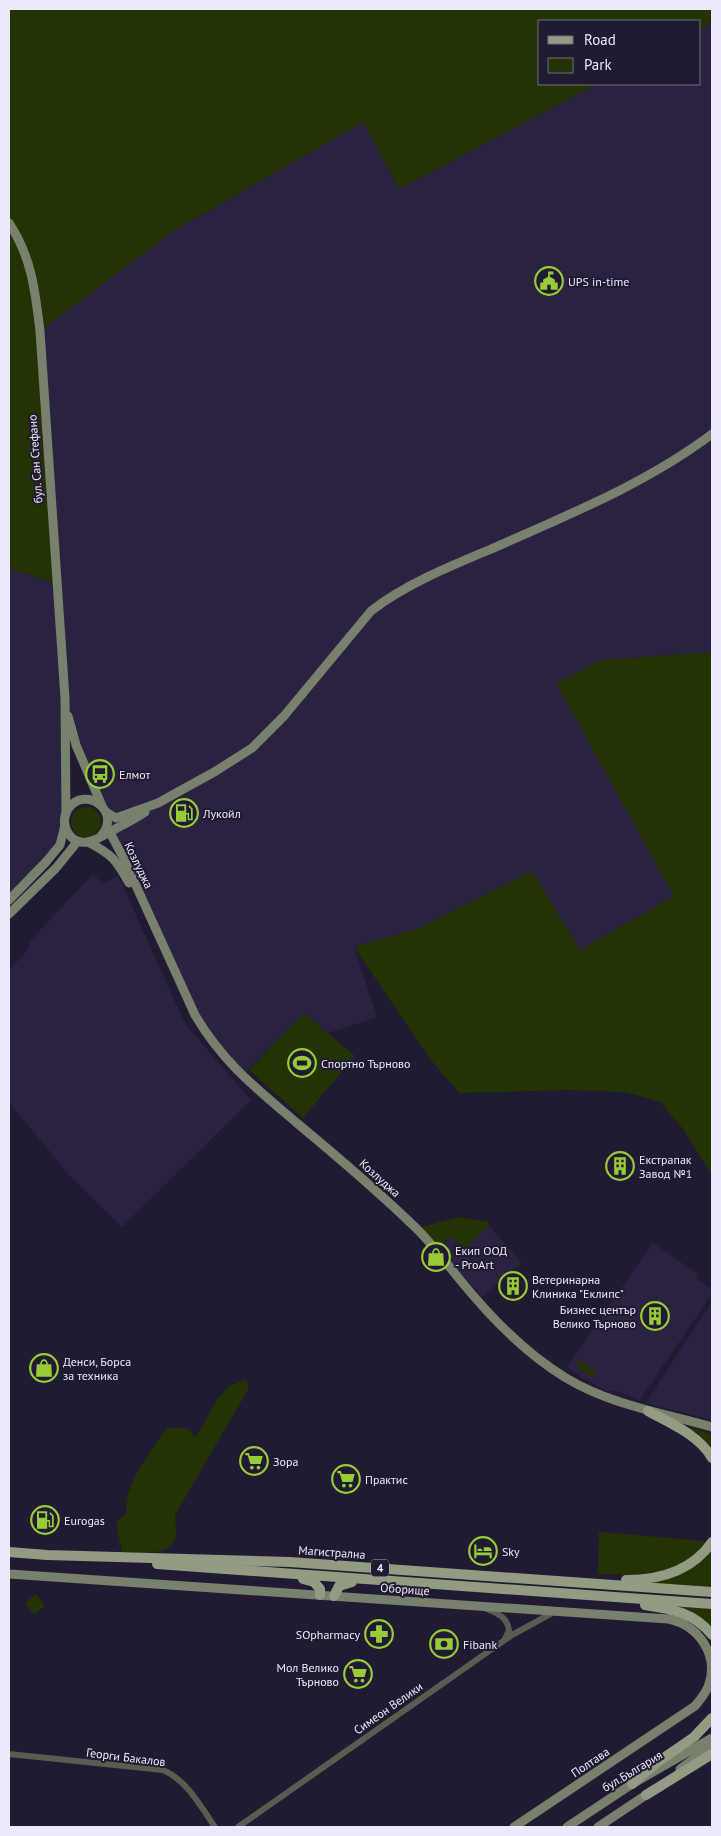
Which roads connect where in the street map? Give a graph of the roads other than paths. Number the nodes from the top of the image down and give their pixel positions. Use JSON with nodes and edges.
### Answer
{"nodes":[{"id":1,"x":9,"y":223,"type":"edge"},
{"id":2,"x":712,"y":434,"type":"edge"},
{"id":3,"x":64,"y":698,"type":"junction"},
{"id":4,"x":158,"y":803,"type":"junction"},
{"id":5,"x":104,"y":809,"type":"junction"},
{"id":6,"x":66,"y":814,"type":"junction"},
{"id":7,"x":65,"y":824,"type":"junction"},
{"id":8,"x":108,"y":830,"type":"junction"},
{"id":9,"x":78,"y":841,"type":"junction"},
{"id":10,"x":88,"y":842,"type":"junction"},
{"id":11,"x":9,"y":900,"type":"edge"},
{"id":12,"x":147,"y":913,"type":"junction"},
{"id":13,"x":9,"y":914,"type":"edge"},
{"id":14,"x":648,"y":1410,"type":"junction"},
{"id":15,"x":712,"y":1427,"type":"edge"},
{"id":16,"x":712,"y":1458,"type":"edge"},
{"id":17,"x":712,"y":1542,"type":"edge"},
{"id":18,"x":9,"y":1552,"type":"edge"},
{"id":19,"x":48,"y":1555,"type":"junction"},
{"id":20,"x":262,"y":1571,"type":"junction"},
{"id":21,"x":9,"y":1574,"type":"edge"},
{"id":22,"x":368,"y":1580,"type":"junction"},
{"id":23,"x":551,"y":1580,"type":"junction"},
{"id":24,"x":550,"y":1592,"type":"junction"},
{"id":25,"x":712,"y":1592,"type":"edge"},
{"id":26,"x":320,"y":1595,"type":"junction"},
{"id":27,"x":334,"y":1596,"type":"junction"},
{"id":28,"x":712,"y":1604,"type":"edge"},
{"id":29,"x":480,"y":1606,"type":"junction"},
{"id":30,"x":555,"y":1612,"type":"junction"},
{"id":31,"x":712,"y":1635,"type":"edge"},
{"id":32,"x":502,"y":1642,"type":"junction"},
{"id":33,"x":679,"y":1717,"type":"joint"},
{"id":34,"x":712,"y":1718,"type":"edge"},
{"id":35,"x":712,"y":1738,"type":"edge"},
{"id":36,"x":712,"y":1745,"type":"edge"},
{"id":37,"x":9,"y":1754,"type":"edge"},
{"id":38,"x":712,"y":1754,"type":"edge"},
{"id":39,"x":632,"y":1784,"type":"junction"},
{"id":40,"x":646,"y":1795,"type":"junction"},
{"id":41,"x":215,"y":1827,"type":"edge"},
{"id":42,"x":238,"y":1827,"type":"edge"},
{"id":43,"x":514,"y":1827,"type":"edge"},
{"id":44,"x":567,"y":1827,"type":"edge"},
{"id":45,"x":598,"y":1827,"type":"edge"}],
"edges":[{"from":1,"to":3,"type":"main road","name":"бул. Сан Стефано"},
{"from":2,"to":4,"type":"main road"},
{"from":3,"to":5,"type":"main road","name":"бул. Сан Стефано"},
{"from":3,"to":6,"type":"main road","name":"бул. Сан Стефано"},
{"from":4,"to":5,"type":"main road"},
{"from":4,"to":8,"type":"main road"},
{"from":5,"to":6,"type":"main road"},
{"from":5,"to":8,"type":"main road"},
{"from":6,"to":7,"type":"main road"},
{"from":7,"to":9,"type":"main road"},
{"from":7,"to":11,"type":"main road"},
{"from":8,"to":10,"type":"main road"},
{"from":8,"to":12,"type":"main road","name":"Козлуджа"},
{"from":9,"to":10,"type":"main road"},
{"from":9,"to":13,"type":"main road"},
{"from":10,"to":12,"type":"main road","name":"Козлуджа"},
{"from":12,"to":14,"type":"main road","name":"Козлуджа"},
{"from":14,"to":15,"type":"main road","name":"Козлуджа"},
{"from":14,"to":16,"type":"main road"},
{"from":17,"to":23,"type":"main road"},
{"from":18,"to":19,"type":"main road","name":"Магистрална","number":"4"},
{"from":19,"to":20,"type":"main road","number":"4"},
{"from":19,"to":23,"type":"main road","name":"Магистрална","number":"4"},
{"from":20,"to":22,"type":"main road","number":"4"},
{"from":20,"to":26,"type":"main road"},
{"from":21,"to":26,"type":"main road","name":"Оборище"},
{"from":22,"to":24,"type":"main road","number":"4"},
{"from":22,"to":27,"type":"main road"},
{"from":23,"to":25,"type":"main road","name":"Магистрална","number":"4"},
{"from":24,"to":28,"type":"main road","number":"4"},
{"from":24,"to":31,"type":"main road"},
{"from":26,"to":27,"type":"main road","name":"Оборище"},
{"from":27,"to":29,"type":"main road","name":"Оборище"},
{"from":29,"to":30,"type":"main road","name":"Оборище"},
{"from":29,"to":32,"type":"street"},
{"from":30,"to":32,"type":"street","name":"Симеон Велики"},
{"from":30,"to":33,"type":"main road","name":"Оборище"},
{"from":32,"to":42,"type":"street","name":"Симеон Велики"},
{"from":33,"to":43,"type":"main road","name":"Полтава"},
{"from":34,"to":39,"type":"main road"},
{"from":35,"to":39,"type":"main road","name":"бул.България"},
{"from":36,"to":40,"type":"main road","name":"бул.България"},
{"from":37,"to":41,"type":"street","name":"Георги Бакалов"},
{"from":38,"to":40,"type":"main road"},
{"from":39,"to":44,"type":"main road","name":"бул.България"},
{"from":40,"to":45,"type":"main road","name":"бул.България"}]}
